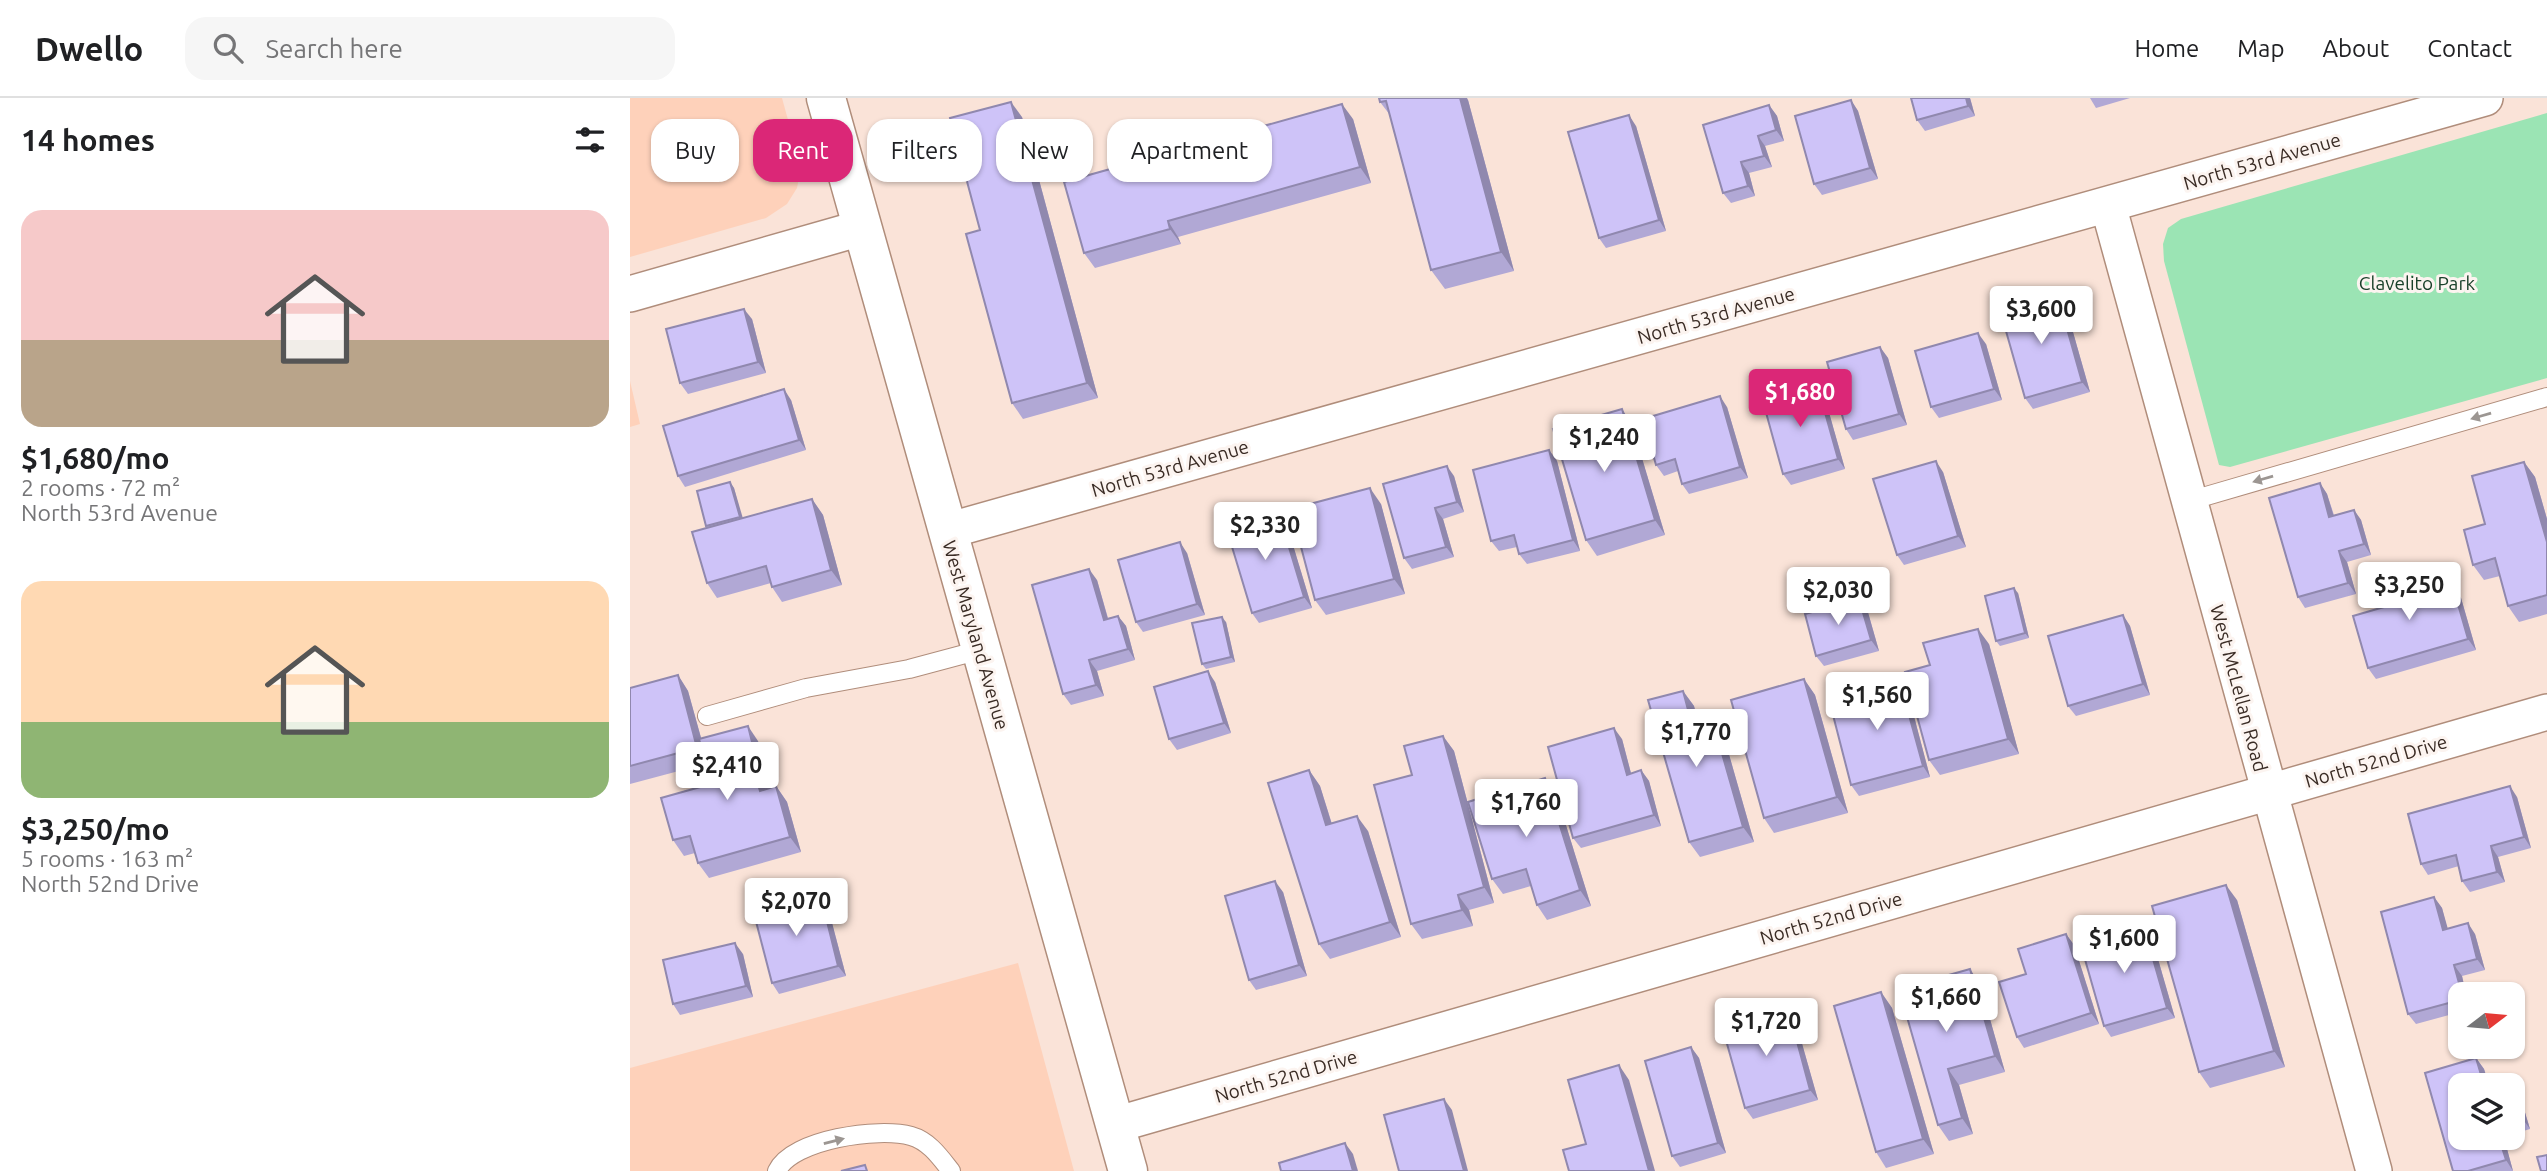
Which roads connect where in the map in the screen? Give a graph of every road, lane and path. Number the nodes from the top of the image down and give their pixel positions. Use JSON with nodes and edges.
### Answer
{"nodes":[{"id":1,"x":826,"y":98,"type":"edge"},
{"id":2,"x":2485,"y":98,"type":"edge"},
{"id":3,"x":2108,"y":205,"type":"junction"},
{"id":4,"x":861,"y":228,"type":"junction"},
{"id":5,"x":630,"y":294,"type":"edge"},
{"id":6,"x":2547,"y":397,"type":"edge"},
{"id":7,"x":2189,"y":501,"type":"junction"},
{"id":8,"x":947,"y":531,"type":"junction"},
{"id":9,"x":980,"y":649,"type":"junction"},
{"id":10,"x":2547,"y":712,"type":"edge"},
{"id":11,"x":707,"y":716,"type":"dead end"},
{"id":12,"x":2267,"y":792,"type":"junction"},
{"id":13,"x":1115,"y":1125,"type":"junction"},
{"id":14,"x":777,"y":1171,"type":"edge"},
{"id":15,"x":951,"y":1171,"type":"edge"},
{"id":16,"x":1128,"y":1171,"type":"edge"},
{"id":17,"x":2374,"y":1171,"type":"edge"}],
"edges":[{"from":1,"to":4,"type":"street","name":"West Maryland Avenue"},
{"from":2,"to":3,"type":"street","name":"North 53rd Avenue"},
{"from":3,"to":7,"type":"street","name":"West McLellan Road"},
{"from":3,"to":8,"type":"street","name":"North 53rd Avenue"},
{"from":4,"to":5,"type":"street"},
{"from":4,"to":8,"type":"street","name":"West Maryland Avenue"},
{"from":6,"to":7,"type":"lane","one_way":true},
{"from":7,"to":12,"type":"street","name":"West McLellan Road"},
{"from":8,"to":9,"type":"street","name":"West Maryland Avenue"},
{"from":9,"to":11,"type":"lane"},
{"from":9,"to":13,"type":"street","name":"West Maryland Avenue"},
{"from":10,"to":12,"type":"street","name":"North 52nd Drive"},
{"from":12,"to":13,"type":"street","name":"North 52nd Drive"},
{"from":12,"to":17,"type":"street","name":"West McLellan Road"},
{"from":13,"to":16,"type":"street","name":"West Maryland Avenue"},
{"from":14,"to":15,"type":"lane","one_way":true}]}
